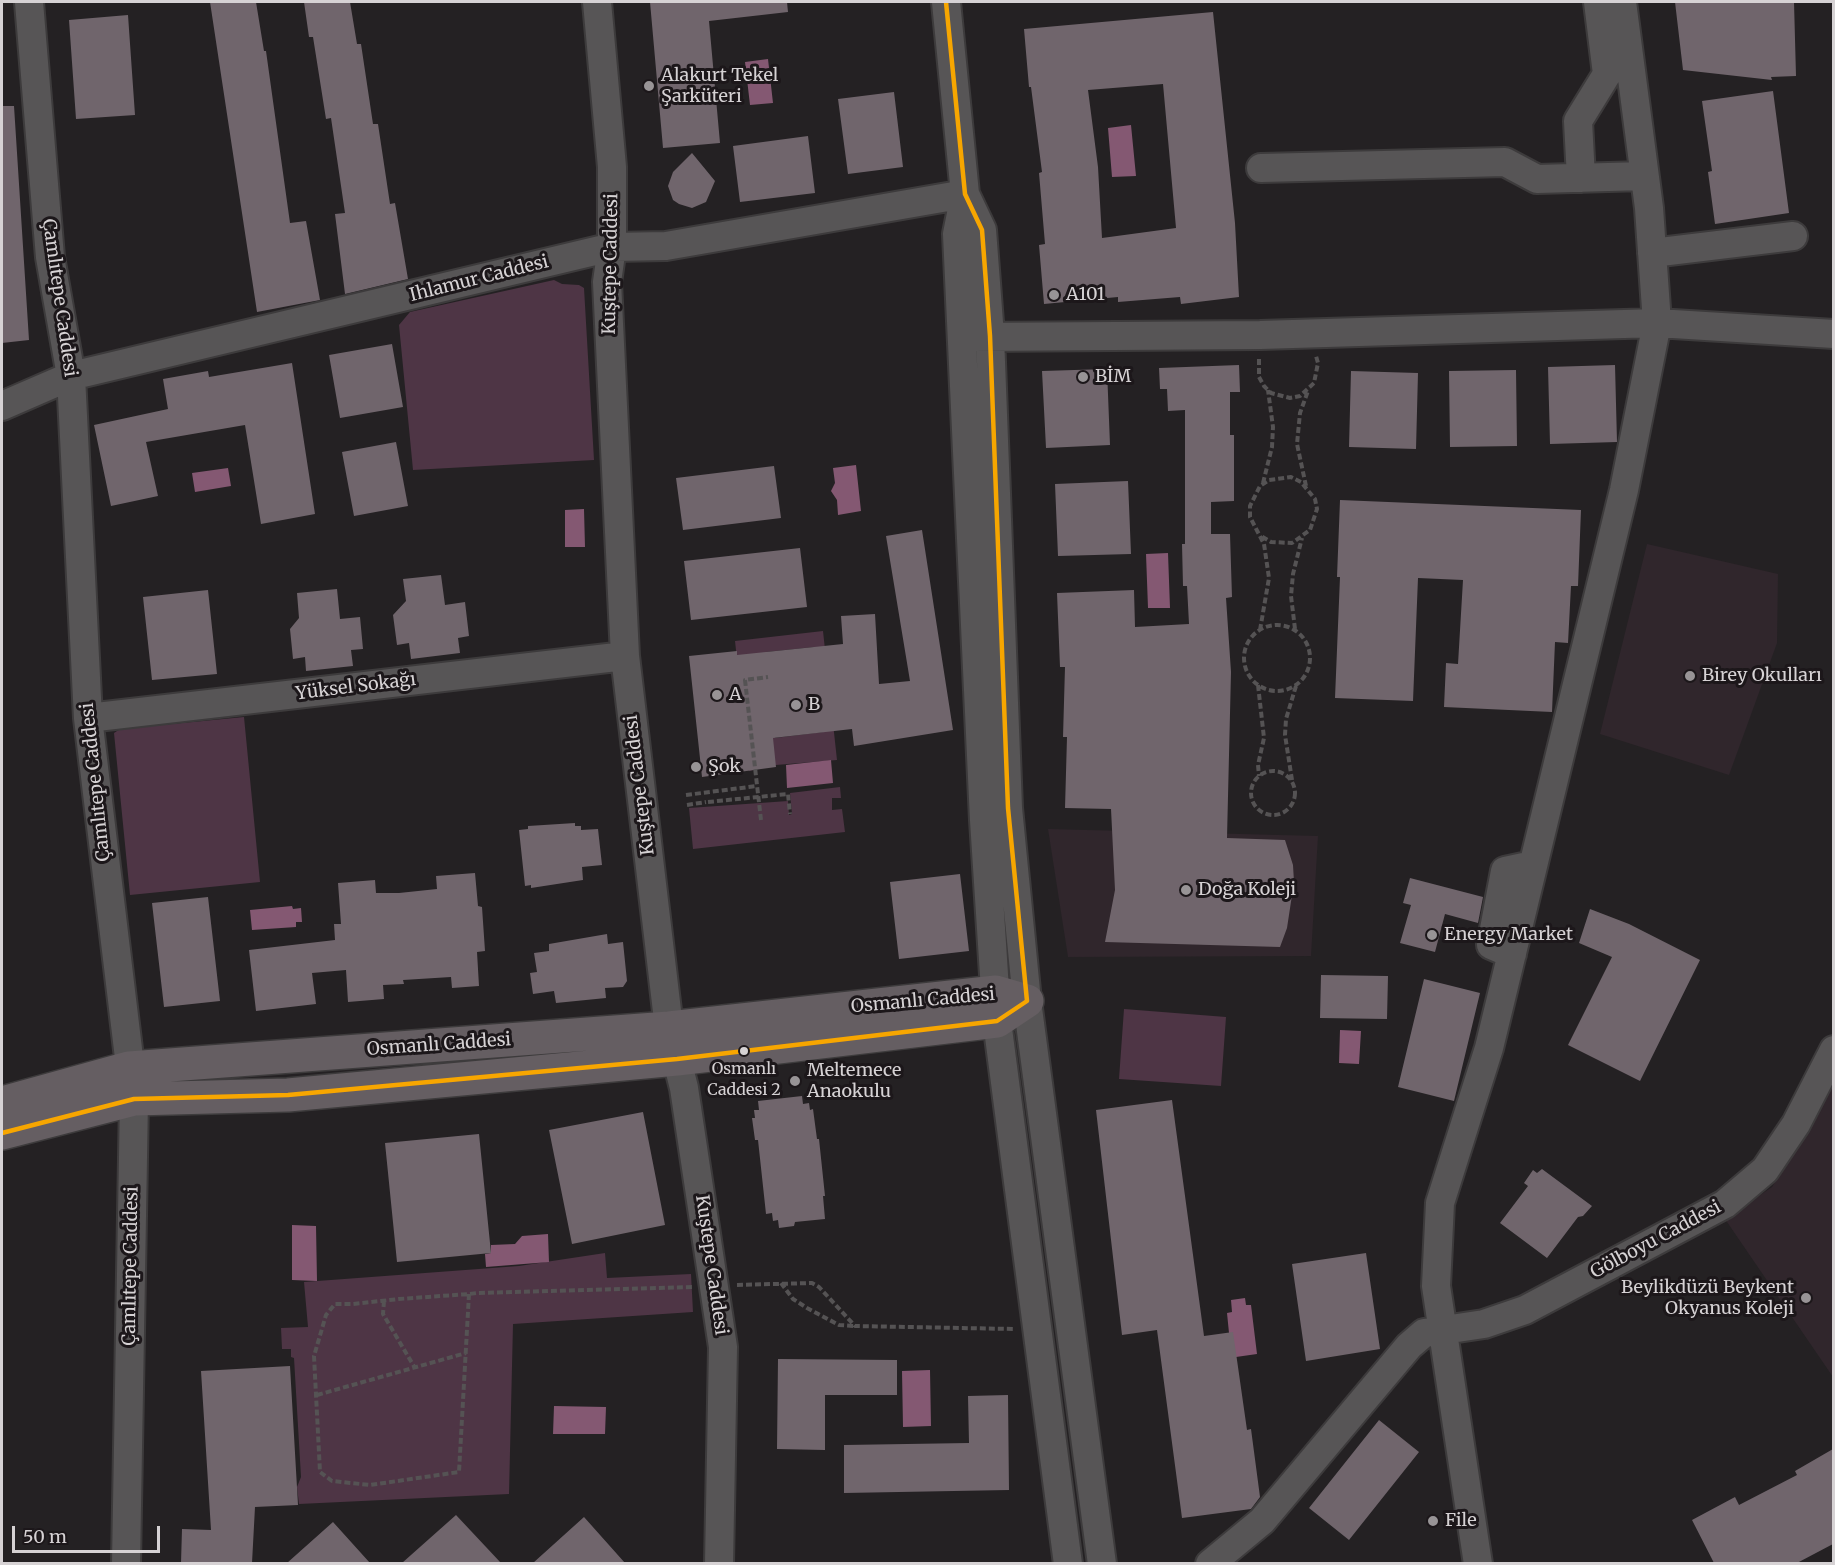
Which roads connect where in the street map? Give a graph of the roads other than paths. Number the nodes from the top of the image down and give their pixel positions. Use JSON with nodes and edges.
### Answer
{"nodes":[{"id":1,"x":28,"y":2,"type":"edge"},
{"id":2,"x":597,"y":2,"type":"edge"},
{"id":3,"x":946,"y":2,"type":"edge"},
{"id":4,"x":1599,"y":2,"type":"edge"},
{"id":5,"x":1622,"y":2,"type":"edge"},
{"id":6,"x":1261,"y":168,"type":"dead end"},
{"id":7,"x":1644,"y":176,"type":"junction"},
{"id":8,"x":1581,"y":178,"type":"junction"},
{"id":9,"x":965,"y":194,"type":"junction"},
{"id":10,"x":1793,"y":236,"type":"dead end"},
{"id":11,"x":612,"y":247,"type":"junction"},
{"id":12,"x":1652,"y":253,"type":"junction"},
{"id":13,"x":1657,"y":323,"type":"junction"},
{"id":14,"x":1833,"y":334,"type":"edge"},
{"id":15,"x":990,"y":336,"type":"junction"},
{"id":16,"x":962,"y":338,"type":"junction"},
{"id":17,"x":71,"y":376,"type":"junction"},
{"id":18,"x":2,"y":406,"type":"edge"},
{"id":19,"x":625,"y":656,"type":"junction"},
{"id":20,"x":88,"y":718,"type":"junction"},
{"id":21,"x":1027,"y":1002,"type":"junction"},
{"id":22,"x":997,"y":1006,"type":"junction"},
{"id":23,"x":669,"y":1028,"type":"junction"},
{"id":24,"x":1833,"y":1050,"type":"edge"},
{"id":25,"x":677,"y":1059,"type":"junction"},
{"id":26,"x":131,"y":1084,"type":"junction"},
{"id":27,"x":2,"y":1103,"type":"edge"},
{"id":28,"x":2,"y":1133,"type":"edge"},
{"id":29,"x":1443,"y":1329,"type":"junction"},
{"id":30,"x":126,"y":1563,"type":"edge"},
{"id":31,"x":719,"y":1563,"type":"edge"},
{"id":32,"x":1068,"y":1563,"type":"edge"},
{"id":33,"x":1102,"y":1563,"type":"edge"},
{"id":34,"x":1210,"y":1563,"type":"edge"},
{"id":35,"x":1478,"y":1563,"type":"edge"}],
"edges":[{"from":1,"to":17,"type":"street","name":"Çamlıtepe Caddesi"},
{"from":2,"to":11,"type":"street","name":"Kuştepe Caddesi"},
{"from":3,"to":9,"type":"street"},
{"from":4,"to":8,"type":"street"},
{"from":5,"to":7,"type":"street"},
{"from":6,"to":8,"type":"street"},
{"from":7,"to":8,"type":"street"},
{"from":7,"to":12,"type":"street"},
{"from":9,"to":11,"type":"street","name":"Ihlamur Caddesi"},
{"from":9,"to":15,"type":"street"},
{"from":9,"to":16,"type":"street"},
{"from":10,"to":12,"type":"street"},
{"from":11,"to":17,"type":"street","name":"Ihlamur Caddesi"},
{"from":11,"to":19,"type":"street","name":"Kuştepe Caddesi"},
{"from":12,"to":13,"type":"street"},
{"from":13,"to":14,"type":"street"},
{"from":13,"to":15,"type":"street"},
{"from":13,"to":29,"type":"street"},
{"from":15,"to":16,"type":"street"},
{"from":15,"to":21,"type":"street"},
{"from":16,"to":22,"type":"street"},
{"from":17,"to":18,"type":"street","name":"Ihlamur Caddesi"},
{"from":17,"to":20,"type":"street","name":"Çamlıtepe Caddesi"},
{"from":19,"to":20,"type":"street","name":"Yüksel Sokağı"},
{"from":19,"to":23,"type":"street","name":"Kuştepe Caddesi"},
{"from":20,"to":26,"type":"street","name":"Çamlıtepe Caddesi"},
{"from":21,"to":22,"type":"main road","name":"Osmanlı Caddesi"},
{"from":21,"to":33,"type":"street"},
{"from":22,"to":23,"type":"main road","name":"Osmanlı Caddesi"},
{"from":22,"to":25,"type":"main road","name":"Osmanlı Caddesi"},
{"from":22,"to":32,"type":"street"},
{"from":23,"to":25,"type":"street","name":"Kuştepe Caddesi"},
{"from":23,"to":26,"type":"main road","name":"Osmanlı Caddesi"},
{"from":24,"to":29,"type":"street","name":"Gölboyu Caddesi"},
{"from":25,"to":26,"type":"main road","name":"Osmanlı Caddesi"},
{"from":25,"to":31,"type":"street","name":"Kuştepe Caddesi"},
{"from":26,"to":27,"type":"main road","name":"Osmanlı Caddesi"},
{"from":26,"to":28,"type":"main road","name":"Osmanlı Caddesi"},
{"from":26,"to":30,"type":"street","name":"Çamlıtepe Caddesi"},
{"from":29,"to":34,"type":"street","name":"Gölboyu Caddesi"},
{"from":29,"to":35,"type":"street"}]}
